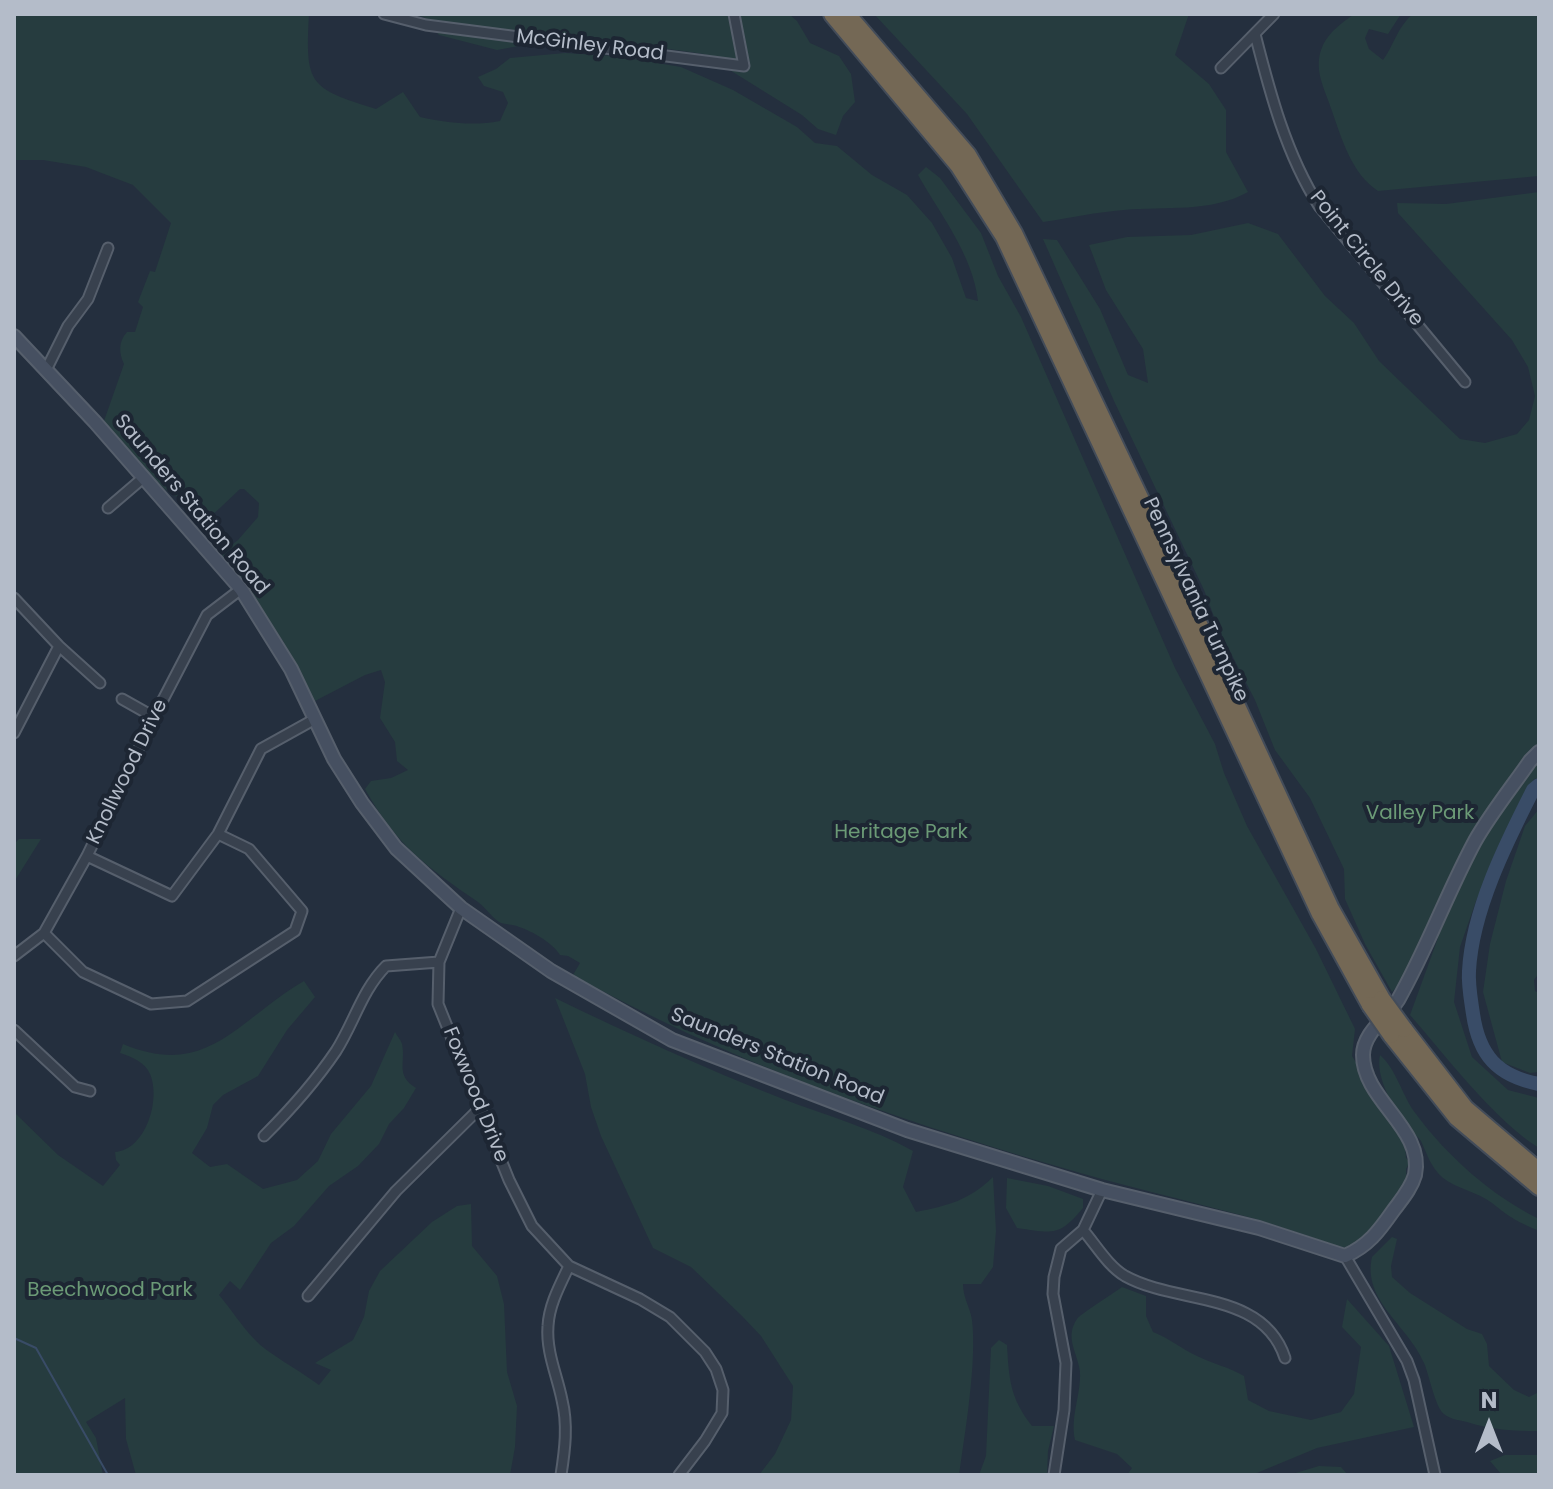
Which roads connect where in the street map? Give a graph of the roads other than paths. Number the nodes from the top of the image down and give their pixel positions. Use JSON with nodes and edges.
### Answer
{"nodes":[{"id":1,"x":384,"y":14,"type":"edge"},
{"id":2,"x":734,"y":14,"type":"edge"},
{"id":3,"x":832,"y":14,"type":"edge"},
{"id":4,"x":847,"y":14,"type":"edge"},
{"id":5,"x":1274,"y":14,"type":"edge"},
{"id":6,"x":1255,"y":34,"type":"junction"},
{"id":7,"x":1221,"y":68,"type":"dead end"},
{"id":8,"x":108,"y":248,"type":"dead end"},
{"id":9,"x":14,"y":336,"type":"edge"},
{"id":10,"x":46,"y":370,"type":"junction"},
{"id":11,"x":1465,"y":382,"type":"dead end"},
{"id":12,"x":143,"y":478,"type":"junction"},
{"id":13,"x":108,"y":508,"type":"dead end"},
{"id":14,"x":241,"y":589,"type":"junction"},
{"id":15,"x":14,"y":598,"type":"edge"},
{"id":16,"x":59,"y":646,"type":"junction"},
{"id":17,"x":100,"y":683,"type":"dead end"},
{"id":18,"x":122,"y":699,"type":"dead end"},
{"id":19,"x":154,"y":717,"type":"junction"},
{"id":20,"x":315,"y":719,"type":"junction"},
{"id":21,"x":14,"y":733,"type":"edge"},
{"id":22,"x":1539,"y":752,"type":"edge"},
{"id":23,"x":218,"y":834,"type":"junction"},
{"id":24,"x":87,"y":856,"type":"junction"},
{"id":25,"x":461,"y":908,"type":"junction"},
{"id":26,"x":44,"y":933,"type":"junction"},
{"id":27,"x":14,"y":956,"type":"edge"},
{"id":28,"x":439,"y":962,"type":"junction"},
{"id":29,"x":1376,"y":1002,"type":"junction"},
{"id":30,"x":14,"y":1030,"type":"edge"},
{"id":31,"x":1397,"y":1032,"type":"junction"},
{"id":32,"x":90,"y":1091,"type":"dead end"},
{"id":33,"x":480,"y":1108,"type":"junction"},
{"id":34,"x":264,"y":1136,"type":"dead end"},
{"id":35,"x":1539,"y":1171,"type":"edge"},
{"id":36,"x":1539,"y":1187,"type":"edge"},
{"id":37,"x":1102,"y":1190,"type":"junction"},
{"id":38,"x":1083,"y":1230,"type":"junction"},
{"id":39,"x":1345,"y":1256,"type":"junction"},
{"id":40,"x":569,"y":1266,"type":"junction"},
{"id":41,"x":308,"y":1296,"type":"dead end"},
{"id":42,"x":1285,"y":1358,"type":"dead end"},
{"id":43,"x":561,"y":1475,"type":"edge"},
{"id":44,"x":679,"y":1475,"type":"edge"},
{"id":45,"x":1054,"y":1475,"type":"edge"},
{"id":46,"x":1435,"y":1475,"type":"edge"}],
"edges":[{"from":1,"to":2,"type":"street","name":"McGinley Road"},
{"from":3,"to":29,"type":"highway","name":"Pennsylvania Turnpike"},
{"from":4,"to":29,"type":"highway","name":"Pennsylvania Turnpike"},
{"from":5,"to":6,"type":"street"},
{"from":6,"to":7,"type":"street"},
{"from":6,"to":11,"type":"street","name":"Point Circle Drive"},
{"from":8,"to":10,"type":"street"},
{"from":9,"to":10,"type":"street","name":"Saunders Station Road"},
{"from":10,"to":12,"type":"street","name":"Saunders Station Road"},
{"from":12,"to":13,"type":"street"},
{"from":12,"to":14,"type":"street","name":"Saunders Station Road"},
{"from":14,"to":19,"type":"street","name":"Knollwood Drive"},
{"from":14,"to":20,"type":"street","name":"Saunders Station Road"},
{"from":15,"to":16,"type":"street"},
{"from":16,"to":17,"type":"street"},
{"from":16,"to":21,"type":"street"},
{"from":18,"to":19,"type":"street"},
{"from":19,"to":24,"type":"street","name":"Knollwood Drive"},
{"from":20,"to":23,"type":"street"},
{"from":20,"to":25,"type":"street","name":"Saunders Station Road"},
{"from":22,"to":39,"type":"street"},
{"from":23,"to":24,"type":"street"},
{"from":23,"to":26,"type":"street"},
{"from":24,"to":26,"type":"street","name":"Knollwood Drive"},
{"from":25,"to":28,"type":"street","name":"Foxwood Drive"},
{"from":25,"to":37,"type":"street","name":"Saunders Station Road"},
{"from":26,"to":27,"type":"street","name":"Knollwood Drive"},
{"from":28,"to":33,"type":"street","name":"Foxwood Drive"},
{"from":28,"to":34,"type":"street"},
{"from":29,"to":31,"type":"highway","name":"Pennsylvania Turnpike","bridge":true},
{"from":30,"to":32,"type":"street"},
{"from":31,"to":35,"type":"highway","name":"Pennsylvania Turnpike"},
{"from":31,"to":36,"type":"highway","name":"Pennsylvania Turnpike"},
{"from":33,"to":40,"type":"street","name":"Foxwood Drive"},
{"from":33,"to":41,"type":"street"},
{"from":37,"to":38,"type":"street"},
{"from":37,"to":39,"type":"street","name":"Saunders Station Road"},
{"from":38,"to":42,"type":"street"},
{"from":38,"to":45,"type":"street"},
{"from":39,"to":46,"type":"street"},
{"from":40,"to":43,"type":"street"},
{"from":40,"to":44,"type":"street","name":"Foxwood Drive"}]}
